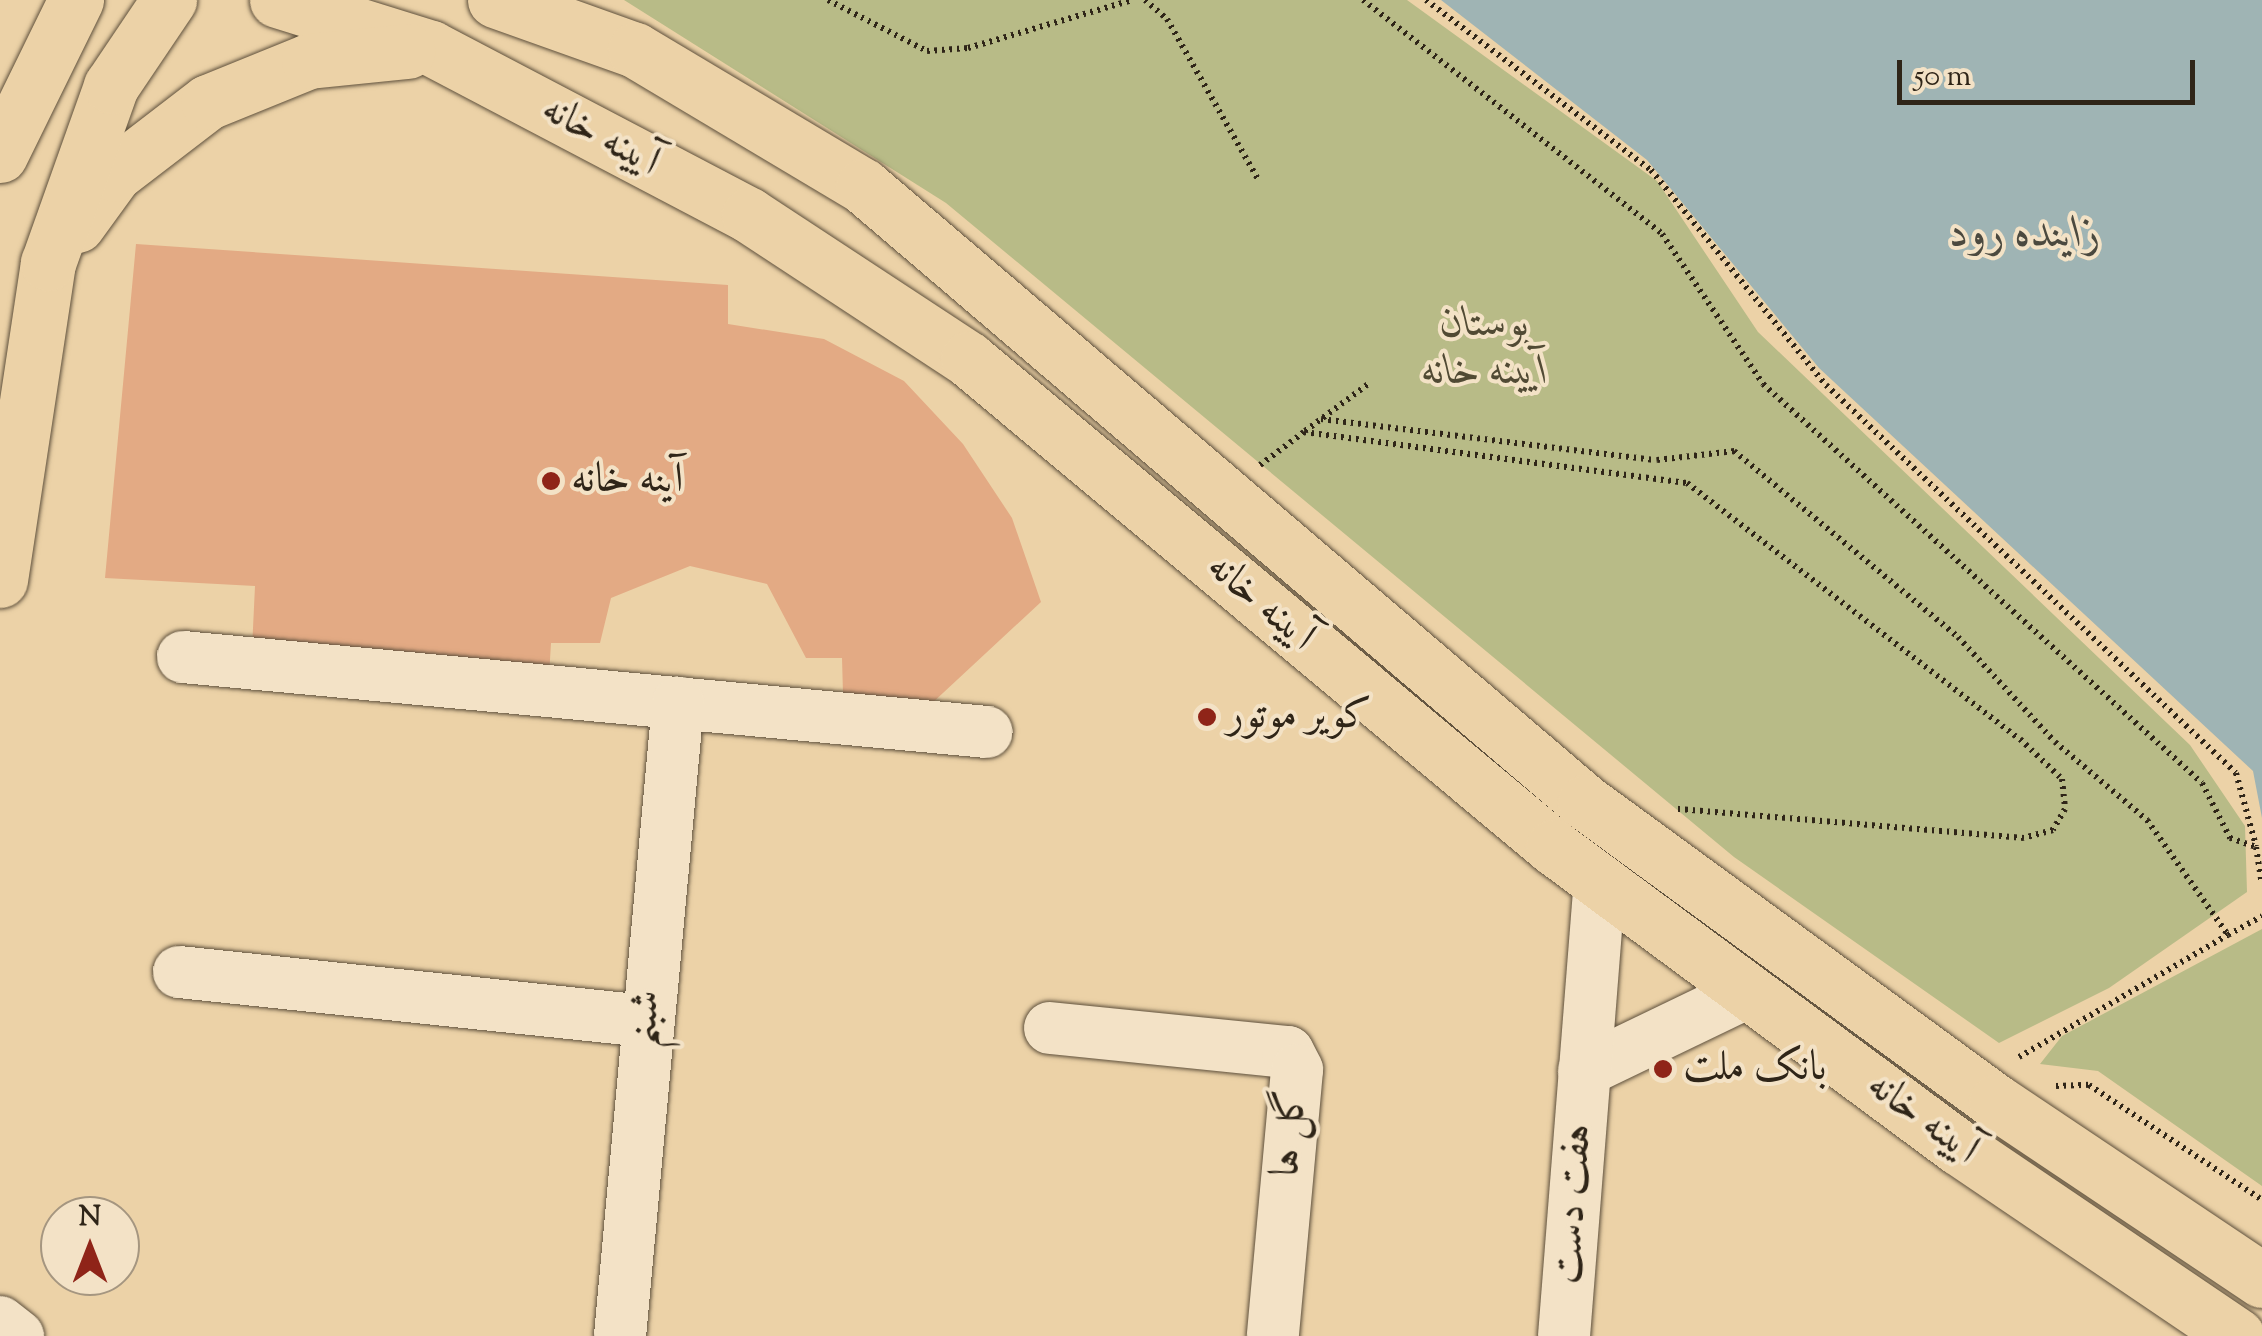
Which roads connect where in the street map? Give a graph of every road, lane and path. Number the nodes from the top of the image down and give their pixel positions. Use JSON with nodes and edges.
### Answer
{"nodes":[{"id":1,"x":76,"y":0,"type":"edge"},
{"id":2,"x":169,"y":0,"type":"edge"},
{"id":3,"x":277,"y":0,"type":"edge"},
{"id":4,"x":494,"y":0,"type":"edge"},
{"id":5,"x":828,"y":0,"type":"edge"},
{"id":6,"x":1132,"y":0,"type":"edge"},
{"id":7,"x":1145,"y":0,"type":"edge"},
{"id":8,"x":1363,"y":0,"type":"edge"},
{"id":9,"x":1426,"y":0,"type":"edge"},
{"id":10,"x":431,"y":48,"type":"junction"},
{"id":11,"x":0,"y":155,"type":"edge"},
{"id":12,"x":822,"y":162,"type":"junction"},
{"id":13,"x":1258,"y":181,"type":"dead end"},
{"id":14,"x":781,"y":236,"type":"junction"},
{"id":15,"x":48,"y":264,"type":"junction"},
{"id":16,"x":1368,"y":384,"type":"dead end"},
{"id":17,"x":1321,"y":419,"type":"junction"},
{"id":18,"x":1304,"y":432,"type":"junction"},
{"id":19,"x":1251,"y":472,"type":"dead end"},
{"id":20,"x":0,"y":580,"type":"edge"},
{"id":21,"x":183,"y":657,"type":"dead end"},
{"id":22,"x":678,"y":703,"type":"junction"},
{"id":23,"x":988,"y":732,"type":"dead end"},
{"id":24,"x":1670,"y":809,"type":"dead end"},
{"id":25,"x":2256,"y":848,"type":"junction"},
{"id":26,"x":1600,"y":882,"type":"junction"},
{"id":27,"x":2262,"y":884,"type":"edge"},
{"id":28,"x":2262,"y":916,"type":"edge"},
{"id":29,"x":2228,"y":935,"type":"junction"},
{"id":30,"x":179,"y":972,"type":"dead end"},
{"id":31,"x":1748,"y":992,"type":"junction"},
{"id":32,"x":645,"y":1021,"type":"junction"},
{"id":33,"x":1050,"y":1028,"type":"dead end"},
{"id":34,"x":2028,"y":1064,"type":"dead end"},
{"id":35,"x":1584,"y":1072,"type":"junction"},
{"id":36,"x":2040,"y":1076,"type":"dead end"},
{"id":37,"x":2262,"y":1200,"type":"edge"},
{"id":38,"x":2262,"y":1280,"type":"edge"},
{"id":39,"x":0,"y":1322,"type":"edge"},
{"id":40,"x":18,"y":1336,"type":"edge"},
{"id":41,"x":620,"y":1336,"type":"edge"},
{"id":42,"x":1273,"y":1336,"type":"edge"},
{"id":43,"x":1564,"y":1336,"type":"edge"},
{"id":44,"x":2237,"y":1336,"type":"edge"}],
"edges":[{"from":1,"to":11,"type":"main road"},
{"from":2,"to":15,"type":"main road"},
{"from":3,"to":10,"type":"main road","name":"آیینه خانه"},
{"from":4,"to":12,"type":"main road","name":"آیینه خانه"},
{"from":5,"to":6,"type":"path"},
{"from":7,"to":13,"type":"path"},
{"from":8,"to":25,"type":"path"},
{"from":9,"to":25,"type":"path"},
{"from":10,"to":14,"type":"main road","name":"آیینه خانه"},
{"from":10,"to":15,"type":"main road"},
{"from":12,"to":14,"type":"main road"},
{"from":12,"to":38,"type":"main road","name":"آیینه خانه"},
{"from":14,"to":26,"type":"main road","name":"آیینه خانه"},
{"from":15,"to":20,"type":"main road"},
{"from":16,"to":17,"type":"path"},
{"from":17,"to":18,"type":"path"},
{"from":17,"to":29,"type":"path"},
{"from":18,"to":19,"type":"path"},
{"from":18,"to":24,"type":"path"},
{"from":21,"to":22,"type":"street"},
{"from":22,"to":23,"type":"street"},
{"from":22,"to":32,"type":"street","name":"شبنم"},
{"from":25,"to":27,"type":"path"},
{"from":26,"to":31,"type":"main road","name":"آیینه خانه"},
{"from":26,"to":35,"type":"street","name":"هفت دست"},
{"from":28,"to":29,"type":"path"},
{"from":29,"to":34,"type":"path"},
{"from":30,"to":32,"type":"street"},
{"from":31,"to":35,"type":"street"},
{"from":31,"to":44,"type":"main road","name":"آیینه خانه"},
{"from":32,"to":41,"type":"street","name":"شبنم"},
{"from":33,"to":42,"type":"street","name":"گل ها"},
{"from":35,"to":43,"type":"street","name":"هفت دست"},
{"from":36,"to":37,"type":"path"},
{"from":39,"to":40,"type":"street"}]}
